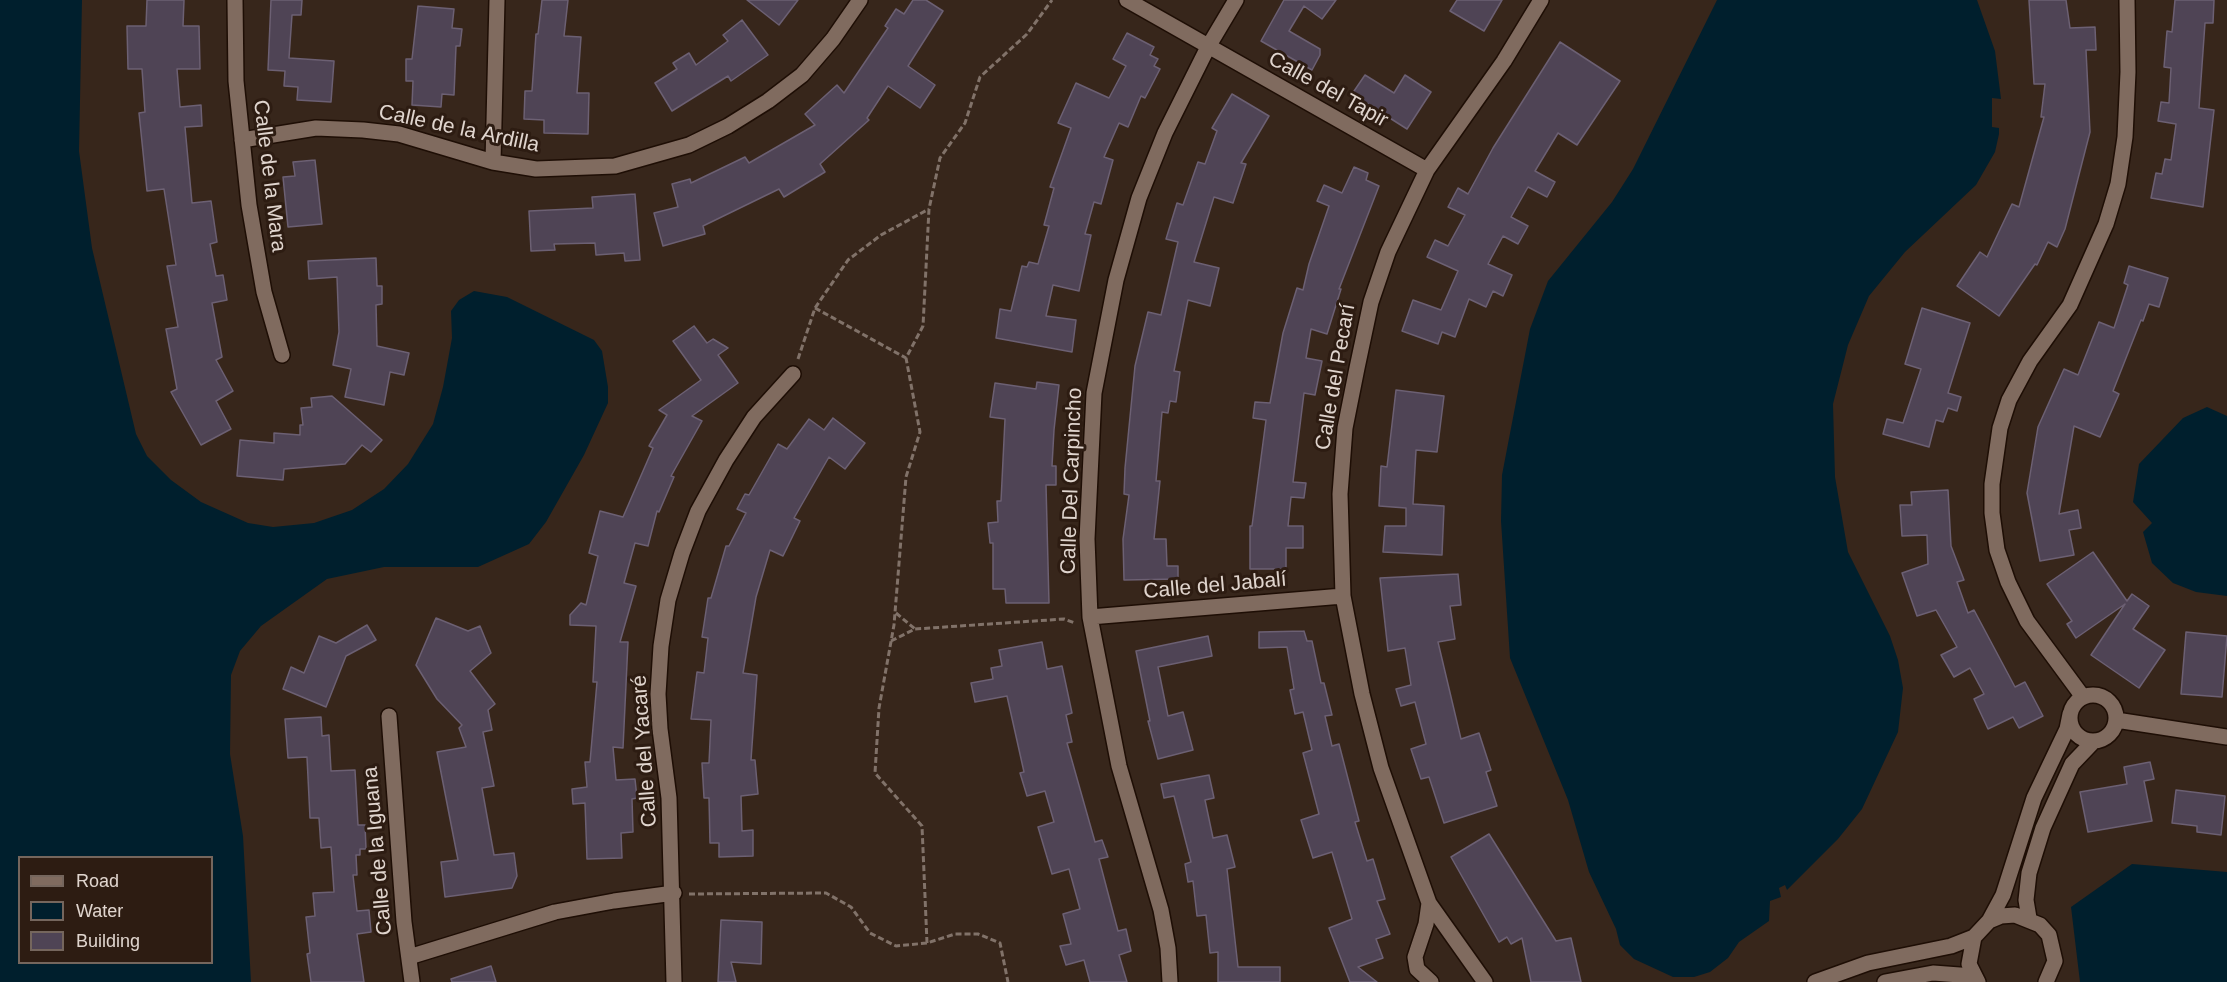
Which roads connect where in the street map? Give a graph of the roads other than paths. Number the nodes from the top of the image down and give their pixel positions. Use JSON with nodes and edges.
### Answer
{"nodes":[{"id":1,"x":236,"y":0,"type":"edge"},
{"id":2,"x":497,"y":0,"type":"edge"},
{"id":3,"x":860,"y":0,"type":"edge"},
{"id":4,"x":1127,"y":0,"type":"edge"},
{"id":5,"x":1236,"y":0,"type":"edge"},
{"id":6,"x":1541,"y":0,"type":"edge"},
{"id":7,"x":2127,"y":0,"type":"edge"},
{"id":8,"x":1208,"y":47,"type":"junction"},
{"id":9,"x":242,"y":140,"type":"junction"},
{"id":10,"x":493,"y":162,"type":"junction"},
{"id":11,"x":1427,"y":170,"type":"junction"},
{"id":12,"x":282,"y":355,"type":"dead end"},
{"id":13,"x":793,"y":374,"type":"road end"},
{"id":14,"x":1343,"y":596,"type":"junction"},
{"id":15,"x":1091,"y":623,"type":"junction"},
{"id":16,"x":2083,"y":697,"type":"junction"},
{"id":17,"x":2070,"y":714,"type":"junction"},
{"id":18,"x":389,"y":716,"type":"dead end"},
{"id":19,"x":2116,"y":720,"type":"junction"},
{"id":20,"x":2227,"y":737,"type":"edge"},
{"id":21,"x":2094,"y":741,"type":"junction"},
{"id":22,"x":674,"y":893,"type":"junction"},
{"id":23,"x":1429,"y":903,"type":"junction"},
{"id":24,"x":2029,"y":918,"type":"junction"},
{"id":25,"x":1989,"y":921,"type":"junction"},
{"id":26,"x":1974,"y":938,"type":"junction"},
{"id":27,"x":409,"y":957,"type":"junction"},
{"id":28,"x":1975,"y":979,"type":"edge"},
{"id":29,"x":412,"y":982,"type":"edge"},
{"id":30,"x":674,"y":982,"type":"edge"},
{"id":31,"x":1170,"y":982,"type":"edge"},
{"id":32,"x":1431,"y":982,"type":"edge"},
{"id":33,"x":1485,"y":982,"type":"edge"},
{"id":34,"x":1815,"y":982,"type":"edge"},
{"id":35,"x":1885,"y":982,"type":"edge"},
{"id":36,"x":2046,"y":982,"type":"edge"}],
"edges":[{"from":1,"to":9,"type":"street","name":"Calle de la Mara"},
{"from":2,"to":10,"type":"street"},
{"from":3,"to":10,"type":"street","name":"Calle de la Ardilla"},
{"from":4,"to":8,"type":"street"},
{"from":5,"to":8,"type":"street","name":"Calle Del Carpincho"},
{"from":6,"to":11,"type":"street","name":"Calle del Pecarí"},
{"from":7,"to":16,"type":"street"},
{"from":8,"to":11,"type":"street","name":"Calle del Tapir"},
{"from":8,"to":15,"type":"street","name":"Calle Del Carpincho"},
{"from":9,"to":10,"type":"street","name":"Calle de la Ardilla"},
{"from":9,"to":12,"type":"street","name":"Calle de la Mara"},
{"from":11,"to":14,"type":"street","name":"Calle del Pecarí"},
{"from":13,"to":22,"type":"street","name":"Calle del Yacaré"},
{"from":14,"to":15,"type":"street","name":"Calle del Jabalí"},
{"from":14,"to":23,"type":"street","name":"Calle del Pecarí"},
{"from":15,"to":31,"type":"street","name":"Calle Del Carpincho"},
{"from":16,"to":17,"type":"street"},
{"from":16,"to":19,"type":"street"},
{"from":17,"to":21,"type":"street"},
{"from":17,"to":25,"type":"street"},
{"from":18,"to":27,"type":"street","name":"Calle de la Iguana"},
{"from":19,"to":20,"type":"street"},
{"from":19,"to":21,"type":"street"},
{"from":21,"to":24,"type":"street"},
{"from":22,"to":27,"type":"street"},
{"from":22,"to":30,"type":"street","name":"Calle del Yacaré"},
{"from":23,"to":32,"type":"street"},
{"from":23,"to":33,"type":"street","name":"Calle del Pecarí"},
{"from":24,"to":25,"type":"street"},
{"from":24,"to":36,"type":"street"},
{"from":25,"to":26,"type":"street"},
{"from":26,"to":28,"type":"street"},
{"from":26,"to":34,"type":"street"},
{"from":27,"to":29,"type":"street","name":"Calle de la Iguana"},
{"from":28,"to":35,"type":"street"}]}
